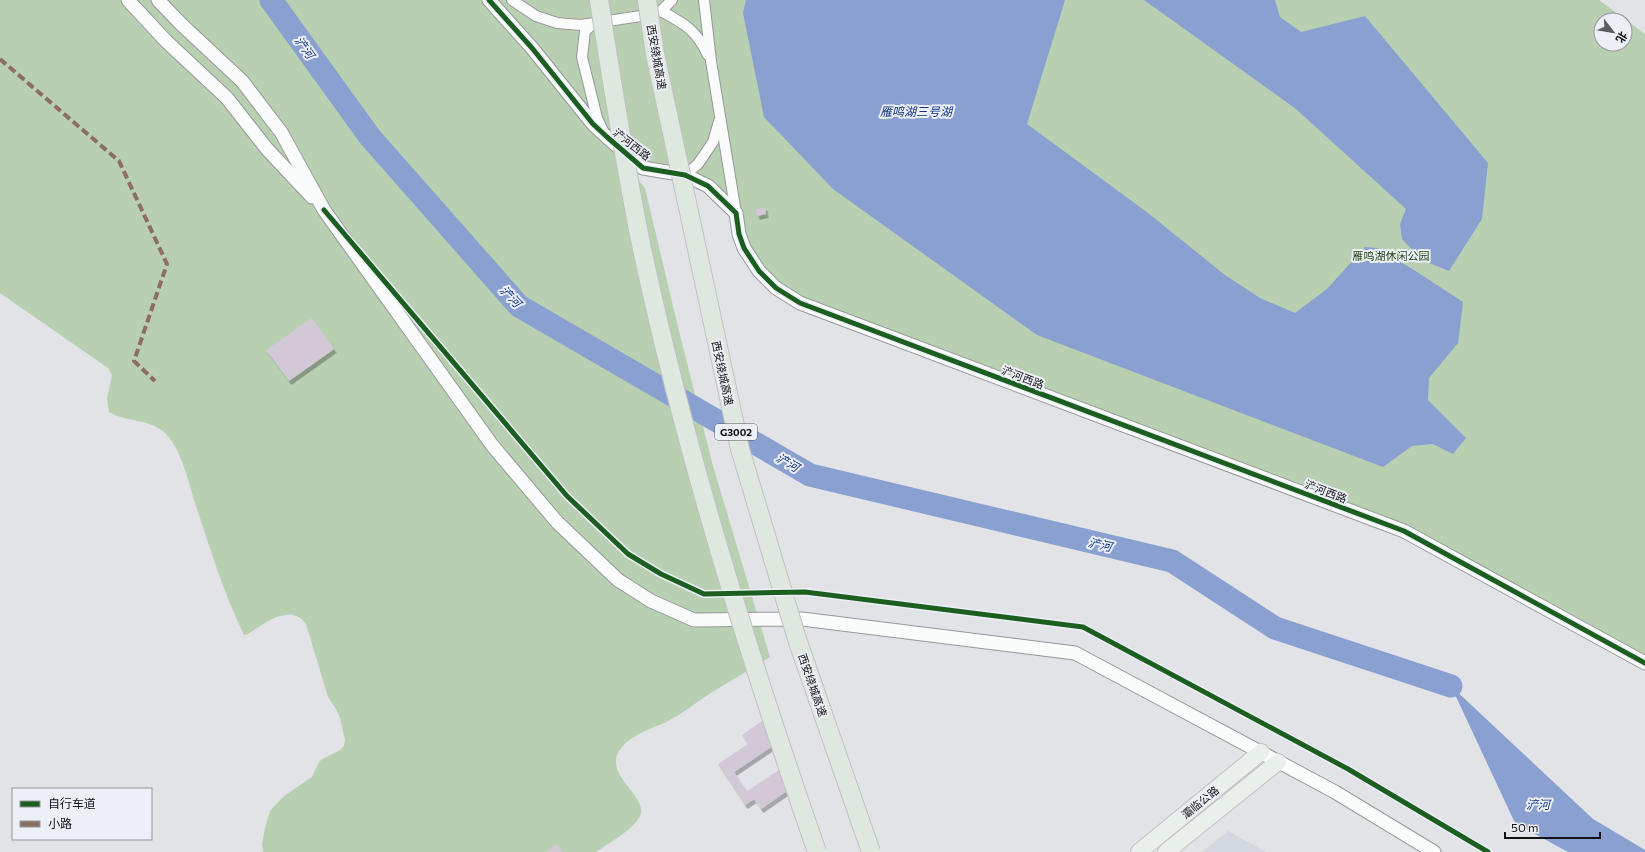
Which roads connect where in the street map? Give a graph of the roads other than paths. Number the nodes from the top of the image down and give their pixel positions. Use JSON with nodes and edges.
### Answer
{"nodes":[{"id":1,"x":128,"y":0,"type":"edge"},
{"id":2,"x":158,"y":0,"type":"edge"},
{"id":3,"x":489,"y":0,"type":"edge"},
{"id":4,"x":512,"y":0,"type":"edge"},
{"id":5,"x":599,"y":0,"type":"edge"},
{"id":6,"x":672,"y":0,"type":"edge"},
{"id":7,"x":704,"y":0,"type":"edge"},
{"id":8,"x":654,"y":5,"type":"edge"},
{"id":9,"x":594,"y":22,"type":"junction"},
{"id":10,"x":711,"y":61,"type":"junction"},
{"id":11,"x":720,"y":115,"type":"junction"},
{"id":12,"x":606,"y":137,"type":"junction"},
{"id":13,"x":685,"y":176,"type":"junction"},
{"id":14,"x":324,"y":210,"type":"junction"},
{"id":15,"x":736,"y":213,"type":"junction"},
{"id":16,"x":1645,"y":663,"type":"edge"},
{"id":17,"x":1261,"y":752,"type":"junction"},
{"id":18,"x":1278,"y":762,"type":"junction"},
{"id":19,"x":817,"y":852,"type":"edge"},
{"id":20,"x":871,"y":852,"type":"edge"},
{"id":21,"x":1139,"y":852,"type":"edge"},
{"id":22,"x":1166,"y":852,"type":"edge"},
{"id":23,"x":1434,"y":852,"type":"edge"}],
"edges":[{"from":1,"to":14,"type":"street"},
{"from":2,"to":14,"type":"street"},
{"from":3,"to":12,"type":"street","name":"浐河西路"},
{"from":4,"to":9,"type":"street"},
{"from":5,"to":19,"type":"highway","bridge":true},
{"from":6,"to":8,"type":"street"},
{"from":7,"to":10,"type":"street"},
{"from":8,"to":9,"type":"street"},
{"from":8,"to":10,"type":"street"},
{"from":8,"to":20,"type":"highway","name":"西安绕城高速","number":"G3002","bridge":true},
{"from":9,"to":12,"type":"street"},
{"from":10,"to":11,"type":"street"},
{"from":11,"to":13,"type":"street"},
{"from":11,"to":15,"type":"street"},
{"from":12,"to":13,"type":"street","name":"浐河西路"},
{"from":13,"to":15,"type":"street","name":"浐河西路"},
{"from":14,"to":17,"type":"street"},
{"from":15,"to":16,"type":"street","name":"浐河西路"},
{"from":17,"to":18,"type":"street"},
{"from":17,"to":21,"type":"main road","name":"灞临公路"},
{"from":18,"to":22,"type":"main road","name":"灞临公路"},
{"from":18,"to":23,"type":"street"}]}
